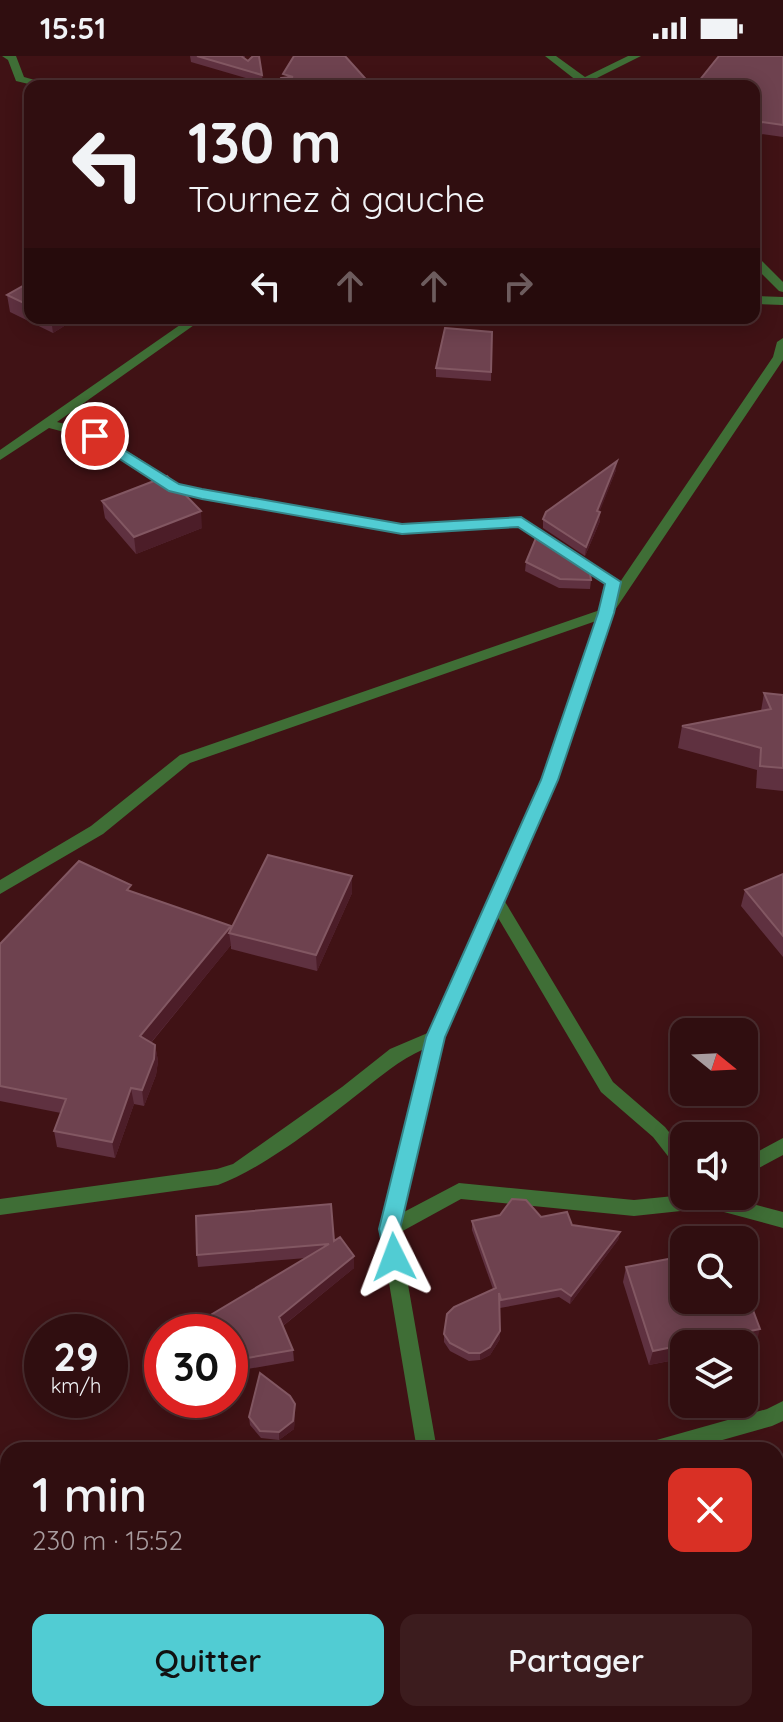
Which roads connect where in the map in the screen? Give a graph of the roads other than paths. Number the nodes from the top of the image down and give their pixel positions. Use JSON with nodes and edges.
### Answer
{"nodes":[{"id":1,"x":7,"y":56,"type":"edge"},
{"id":2,"x":550,"y":56,"type":"edge"},
{"id":3,"x":636,"y":56,"type":"edge"},
{"id":4,"x":24,"y":80,"type":"edge"},
{"id":5,"x":584,"y":80,"type":"edge"},
{"id":6,"x":593,"y":80,"type":"edge"},
{"id":7,"x":760,"y":265,"type":"edge"},
{"id":8,"x":783,"y":289,"type":"edge"},
{"id":9,"x":760,"y":300,"type":"edge"},
{"id":10,"x":783,"y":301,"type":"edge"},
{"id":11,"x":190,"y":324,"type":"edge"},
{"id":12,"x":202,"y":324,"type":"edge"},
{"id":13,"x":169,"y":341,"type":"junction"},
{"id":14,"x":782,"y":353,"type":"edge"},
{"id":15,"x":50,"y":424,"type":"junction"},
{"id":16,"x":0,"y":456,"type":"edge"},
{"id":17,"x":606,"y":613,"type":"junction"},
{"id":18,"x":0,"y":888,"type":"edge"},
{"id":19,"x":497,"y":902,"type":"junction"},
{"id":20,"x":436,"y":1037,"type":"junction"},
{"id":21,"x":670,"y":1146,"type":"edge"},
{"id":22,"x":783,"y":1146,"type":"edge"},
{"id":23,"x":758,"y":1160,"type":"edge"},
{"id":24,"x":0,"y":1207,"type":"edge"},
{"id":25,"x":783,"y":1220,"type":"edge"},
{"id":26,"x":389,"y":1229,"type":"junction"},
{"id":27,"x":783,"y":1410,"type":"edge"},
{"id":28,"x":426,"y":1442,"type":"edge"},
{"id":29,"x":682,"y":1442,"type":"edge"}],
"edges":[{"from":1,"to":4,"type":"street"},
{"from":2,"to":5,"type":"street"},
{"from":3,"to":6,"type":"street"},
{"from":7,"to":8,"type":"street"},
{"from":9,"to":10,"type":"street"},
{"from":11,"to":13,"type":"street"},
{"from":12,"to":13,"type":"street"},
{"from":13,"to":15,"type":"street"},
{"from":14,"to":17,"type":"street"},
{"from":15,"to":16,"type":"street"},
{"from":15,"to":17,"type":"street"},
{"from":17,"to":18,"type":"street"},
{"from":17,"to":19,"type":"street"},
{"from":19,"to":20,"type":"street"},
{"from":19,"to":21,"type":"street"},
{"from":20,"to":24,"type":"street"},
{"from":20,"to":26,"type":"street"},
{"from":22,"to":23,"type":"street"},
{"from":25,"to":26,"type":"street"},
{"from":26,"to":28,"type":"street"},
{"from":27,"to":29,"type":"street"}]}
